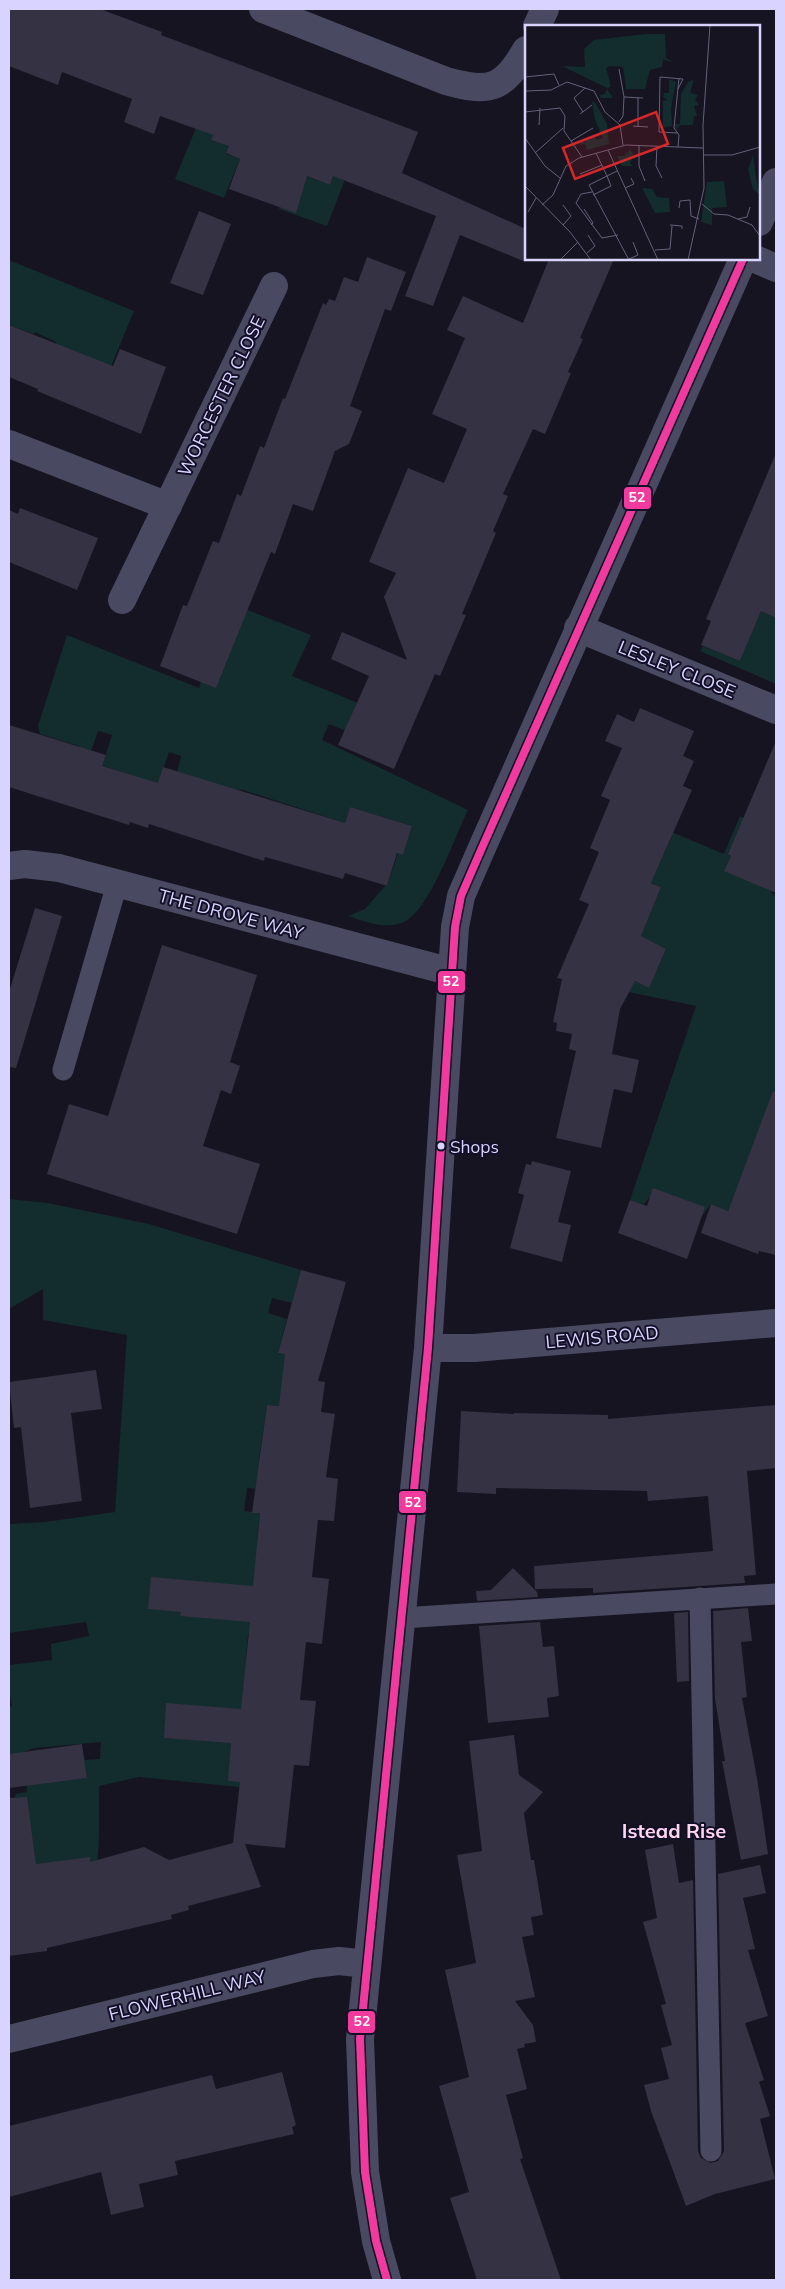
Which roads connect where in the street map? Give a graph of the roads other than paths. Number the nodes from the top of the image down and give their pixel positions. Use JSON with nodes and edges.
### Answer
{"nodes":[{"id":1,"x":263,"y":9,"type":"edge"},
{"id":2,"x":545,"y":9,"type":"edge"},
{"id":3,"x":537,"y":25,"type":"edge"},
{"id":4,"x":525,"y":52,"type":"edge"},
{"id":5,"x":776,"y":182,"type":"edge"},
{"id":6,"x":760,"y":220,"type":"edge"},
{"id":7,"x":743,"y":260,"type":"edge"},
{"id":8,"x":757,"y":260,"type":"edge"},
{"id":9,"x":776,"y":268,"type":"edge"},
{"id":10,"x":274,"y":286,"type":"dead end"},
{"id":11,"x":9,"y":444,"type":"edge"},
{"id":12,"x":168,"y":506,"type":"junction"},
{"id":13,"x":122,"y":600,"type":"dead end"},
{"id":14,"x":578,"y":628,"type":"junction"},
{"id":15,"x":776,"y":710,"type":"edge"},
{"id":16,"x":9,"y":866,"type":"edge"},
{"id":17,"x":117,"y":884,"type":"junction"},
{"id":18,"x":452,"y":972,"type":"junction"},
{"id":19,"x":63,"y":1070,"type":"dead end"},
{"id":20,"x":776,"y":1324,"type":"edge"},
{"id":21,"x":428,"y":1348,"type":"junction"},
{"id":22,"x":776,"y":1594,"type":"edge"},
{"id":23,"x":700,"y":1598,"type":"junction"},
{"id":24,"x":402,"y":1618,"type":"junction"},
{"id":25,"x":367,"y":1964,"type":"junction"},
{"id":26,"x":9,"y":2039,"type":"edge"},
{"id":27,"x":711,"y":2151,"type":"dead end"},
{"id":28,"x":384,"y":2280,"type":"edge"}],
"edges":[{"from":1,"to":4,"type":"street"},
{"from":2,"to":3,"type":"street"},
{"from":5,"to":6,"type":"street"},
{"from":7,"to":14,"type":"street"},
{"from":8,"to":9,"type":"street"},
{"from":10,"to":12,"type":"street","name":"WORCESTER CLOSE"},
{"from":11,"to":12,"type":"street"},
{"from":12,"to":13,"type":"street","name":"WORCESTER CLOSE"},
{"from":14,"to":15,"type":"street","name":"LESLEY CLOSE"},
{"from":14,"to":18,"type":"street"},
{"from":16,"to":17,"type":"street","name":"THE DROVE WAY"},
{"from":17,"to":18,"type":"street","name":"THE DROVE WAY"},
{"from":17,"to":19,"type":"lane"},
{"from":18,"to":21,"type":"street"},
{"from":20,"to":21,"type":"street","name":"LEWIS ROAD"},
{"from":21,"to":24,"type":"street"},
{"from":22,"to":23,"type":"lane"},
{"from":23,"to":24,"type":"lane"},
{"from":23,"to":27,"type":"lane"},
{"from":24,"to":25,"type":"street"},
{"from":25,"to":26,"type":"street","name":"FLOWERHILL WAY"},
{"from":25,"to":28,"type":"street"}]}
